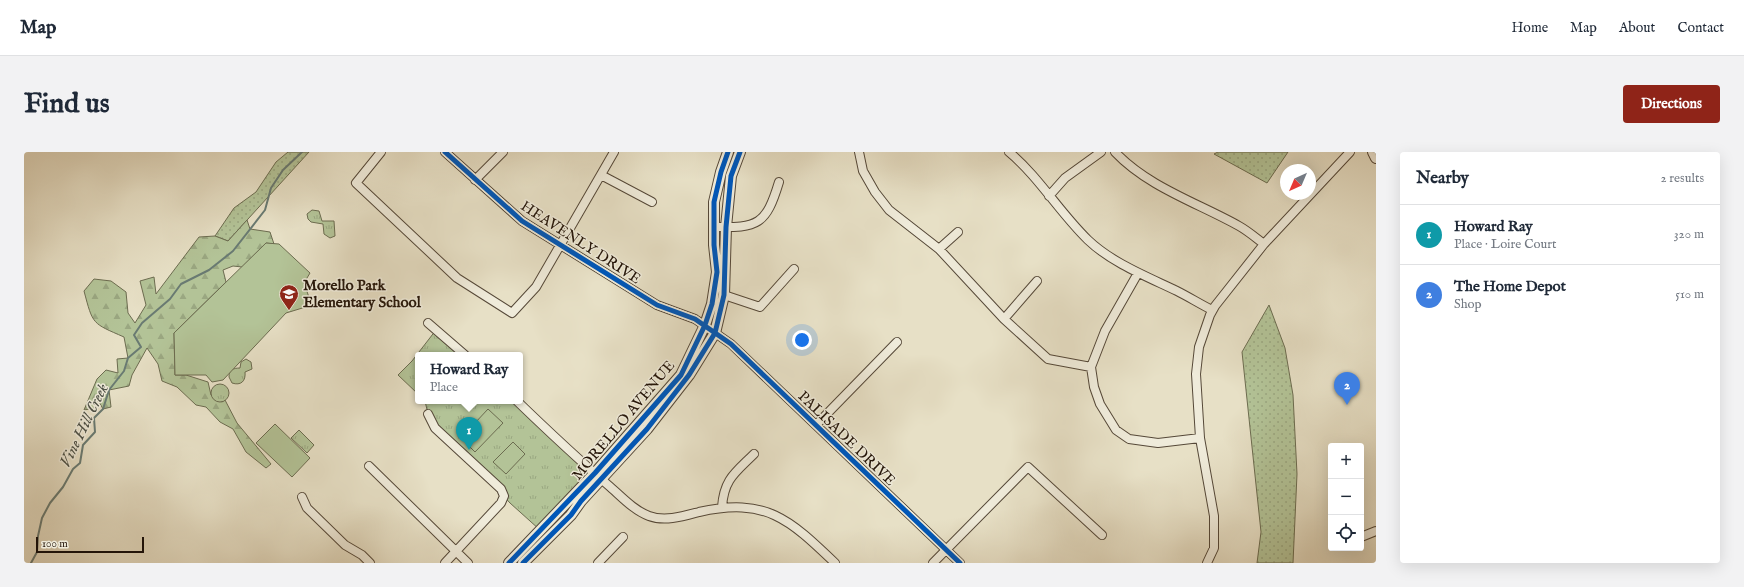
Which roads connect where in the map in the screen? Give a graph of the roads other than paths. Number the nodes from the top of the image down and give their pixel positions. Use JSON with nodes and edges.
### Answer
{"nodes":[{"id":1,"x":381,"y":152,"type":"edge"},
{"id":2,"x":445,"y":152,"type":"edge"},
{"id":3,"x":503,"y":152,"type":"edge"},
{"id":4,"x":614,"y":152,"type":"edge"},
{"id":5,"x":728,"y":152,"type":"edge"},
{"id":6,"x":740,"y":152,"type":"edge"},
{"id":7,"x":859,"y":152,"type":"edge"},
{"id":8,"x":1009,"y":152,"type":"edge"},
{"id":9,"x":1101,"y":152,"type":"edge"},
{"id":10,"x":1115,"y":152,"type":"edge"},
{"id":11,"x":1350,"y":152,"type":"edge"},
{"id":12,"x":1373,"y":152,"type":"edge"},
{"id":13,"x":1376,"y":158,"type":"edge"},
{"id":14,"x":601,"y":175,"type":"junction"},
{"id":15,"x":475,"y":180,"type":"junction"},
{"id":16,"x":779,"y":182,"type":"dead end"},
{"id":17,"x":1049,"y":196,"type":"junction"},
{"id":18,"x":652,"y":202,"type":"dead end"},
{"id":19,"x":714,"y":227,"type":"junction"},
{"id":20,"x":726,"y":227,"type":"junction"},
{"id":21,"x":958,"y":232,"type":"dead end"},
{"id":22,"x":1264,"y":244,"type":"junction"},
{"id":23,"x":560,"y":245,"type":"junction"},
{"id":24,"x":939,"y":249,"type":"junction"},
{"id":25,"x":794,"y":270,"type":"dead end"},
{"id":26,"x":1138,"y":273,"type":"junction"},
{"id":27,"x":1037,"y":281,"type":"dead end"},
{"id":28,"x":724,"y":295,"type":"junction"},
{"id":29,"x":1212,"y":310,"type":"junction"},
{"id":30,"x":1004,"y":319,"type":"junction"},
{"id":31,"x":428,"y":324,"type":"dead end"},
{"id":32,"x":705,"y":326,"type":"junction"},
{"id":33,"x":715,"y":333,"type":"junction"},
{"id":34,"x":897,"y":342,"type":"dead end"},
{"id":35,"x":461,"y":352,"type":"edge"},
{"id":36,"x":1091,"y":367,"type":"junction"},
{"id":37,"x":520,"y":404,"type":"edge"},
{"id":38,"x":428,"y":414,"type":"dead end"},
{"id":39,"x":816,"y":425,"type":"junction"},
{"id":40,"x":1200,"y":438,"type":"junction"},
{"id":41,"x":754,"y":454,"type":"dead end"},
{"id":42,"x":369,"y":466,"type":"dead end"},
{"id":43,"x":598,"y":476,"type":"junction"},
{"id":44,"x":302,"y":497,"type":"dead end"},
{"id":45,"x":722,"y":507,"type":"junction"},
{"id":46,"x":1376,"y":531,"type":"edge"},
{"id":47,"x":1102,"y":535,"type":"dead end"},
{"id":48,"x":1364,"y":535,"type":"edge"},
{"id":49,"x":623,"y":538,"type":"dead end"},
{"id":50,"x":946,"y":550,"type":"junction"},
{"id":51,"x":456,"y":552,"type":"junction"},
{"id":52,"x":370,"y":563,"type":"edge"},
{"id":53,"x":445,"y":563,"type":"edge"},
{"id":54,"x":468,"y":563,"type":"edge"},
{"id":55,"x":509,"y":563,"type":"edge"},
{"id":56,"x":523,"y":563,"type":"edge"},
{"id":57,"x":598,"y":563,"type":"edge"},
{"id":58,"x":835,"y":563,"type":"edge"},
{"id":59,"x":933,"y":563,"type":"edge"},
{"id":60,"x":960,"y":563,"type":"edge"},
{"id":61,"x":1207,"y":563,"type":"edge"}],
"edges":[{"from":1,"to":23,"type":"street"},
{"from":2,"to":15,"type":"street","name":"HEAVENLY DRIVE"},
{"from":3,"to":15,"type":"street"},
{"from":4,"to":14,"type":"street"},
{"from":5,"to":19,"type":"street","name":"MORELLO AVENUE"},
{"from":6,"to":20,"type":"street","name":"MORELLO AVENUE"},
{"from":7,"to":24,"type":"street"},
{"from":8,"to":17,"type":"street"},
{"from":9,"to":17,"type":"street"},
{"from":10,"to":22,"type":"street"},
{"from":11,"to":22,"type":"street"},
{"from":12,"to":13,"type":"street"},
{"from":14,"to":18,"type":"street"},
{"from":14,"to":23,"type":"street"},
{"from":15,"to":23,"type":"street","name":"HEAVENLY DRIVE"},
{"from":16,"to":20,"type":"street"},
{"from":17,"to":26,"type":"street"},
{"from":19,"to":20,"type":"street"},
{"from":19,"to":32,"type":"street","name":"MORELLO AVENUE"},
{"from":20,"to":28,"type":"street","name":"MORELLO AVENUE"},
{"from":21,"to":24,"type":"street"},
{"from":22,"to":29,"type":"street"},
{"from":23,"to":32,"type":"street","name":"HEAVENLY DRIVE"},
{"from":24,"to":30,"type":"street"},
{"from":25,"to":28,"type":"street"},
{"from":26,"to":29,"type":"street"},
{"from":26,"to":36,"type":"street"},
{"from":27,"to":30,"type":"street"},
{"from":28,"to":33,"type":"street","name":"MORELLO AVENUE"},
{"from":29,"to":40,"type":"street"},
{"from":30,"to":36,"type":"street"},
{"from":31,"to":35,"type":"street"},
{"from":32,"to":33,"type":"street","name":"HEAVENLY DRIVE"},
{"from":32,"to":43,"type":"street","name":"MORELLO AVENUE"},
{"from":33,"to":39,"type":"street","name":"PALISADE DRIVE"},
{"from":33,"to":43,"type":"street","name":"MORELLO AVENUE"},
{"from":34,"to":39,"type":"street"},
{"from":36,"to":40,"type":"street"},
{"from":37,"to":43,"type":"street"},
{"from":38,"to":51,"type":"street"},
{"from":39,"to":50,"type":"street","name":"PALISADE DRIVE"},
{"from":40,"to":61,"type":"street"},
{"from":41,"to":45,"type":"street"},
{"from":42,"to":51,"type":"street"},
{"from":43,"to":45,"type":"street"},
{"from":43,"to":55,"type":"street","name":"MORELLO AVENUE"},
{"from":43,"to":56,"type":"street","name":"MORELLO AVENUE"},
{"from":44,"to":52,"type":"street"},
{"from":45,"to":58,"type":"street"},
{"from":46,"to":48,"type":"street"},
{"from":47,"to":50,"type":"street"},
{"from":49,"to":57,"type":"street"},
{"from":50,"to":59,"type":"street"},
{"from":50,"to":60,"type":"street","name":"PALISADE DRIVE"},
{"from":51,"to":53,"type":"street"},
{"from":51,"to":54,"type":"street"}]}
